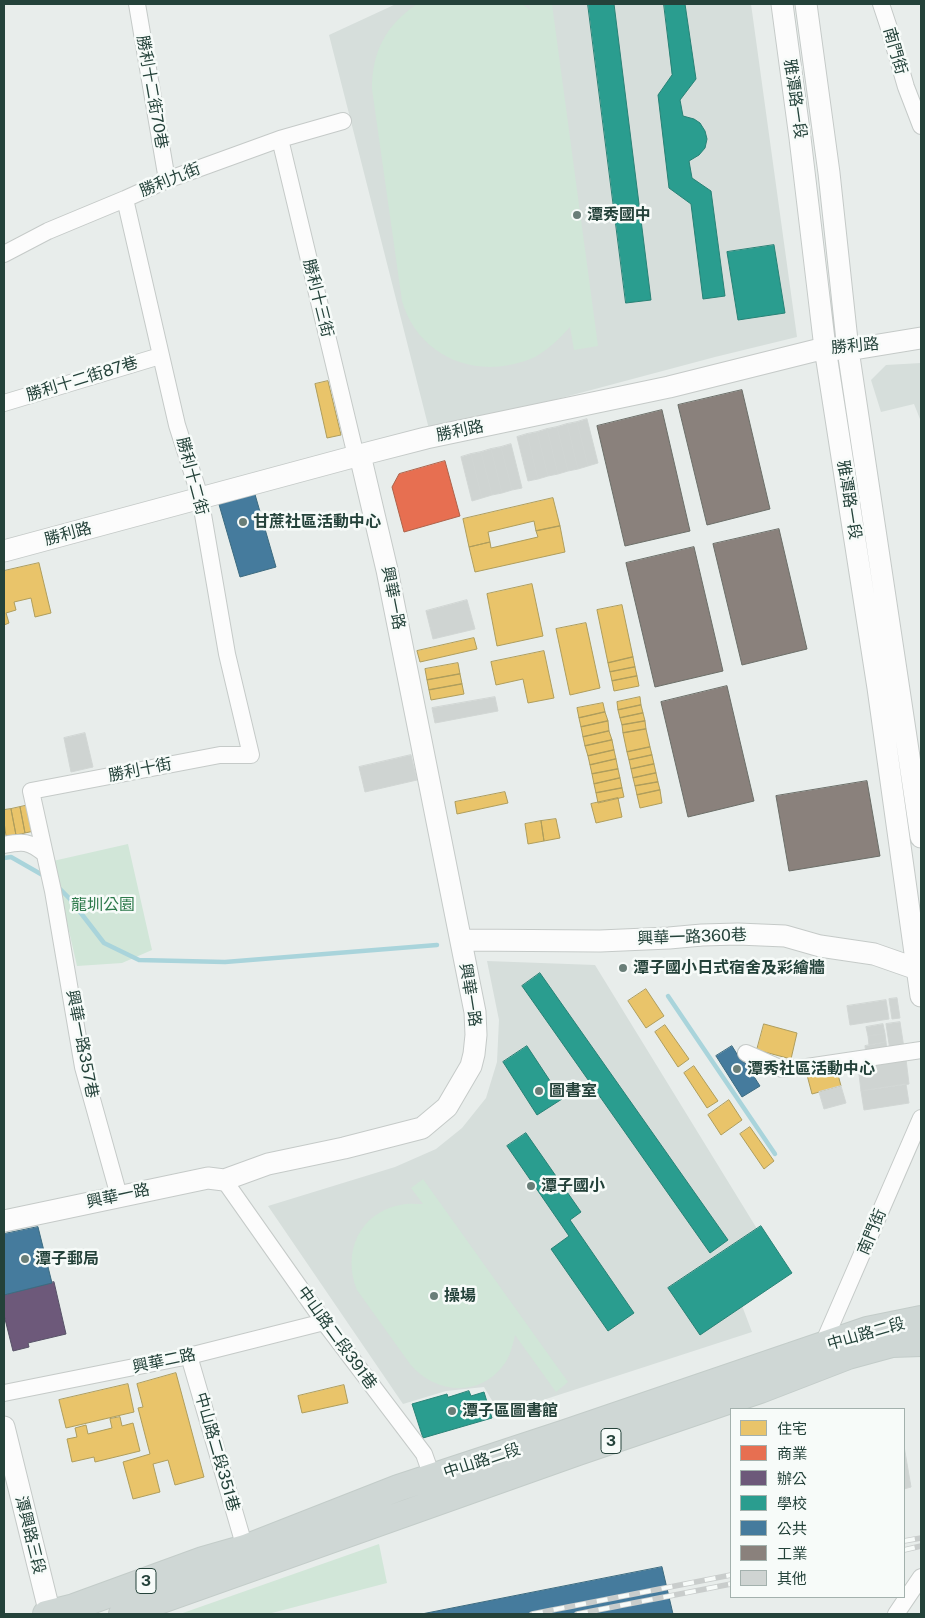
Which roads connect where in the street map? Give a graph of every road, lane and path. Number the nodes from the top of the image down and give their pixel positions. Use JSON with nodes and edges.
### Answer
{"nodes":[{"id":1,"x":137,"y":4,"type":"edge"},
{"id":2,"x":782,"y":4,"type":"edge"},
{"id":3,"x":806,"y":4,"type":"edge"},
{"id":4,"x":881,"y":4,"type":"edge"},
{"id":5,"x":342,"y":121,"type":"dead end"},
{"id":6,"x":921,"y":126,"type":"edge"},
{"id":7,"x":280,"y":139,"type":"junction"},
{"id":8,"x":167,"y":180,"type":"junction"},
{"id":9,"x":125,"y":199,"type":"junction"},
{"id":10,"x":4,"y":254,"type":"edge"},
{"id":11,"x":921,"y":338,"type":"edge"},
{"id":12,"x":825,"y":348,"type":"junction"},
{"id":13,"x":848,"y":350,"type":"junction"},
{"id":14,"x":160,"y":356,"type":"junction"},
{"id":15,"x":4,"y":403,"type":"edge"},
{"id":16,"x":360,"y":455,"type":"junction"},
{"id":17,"x":200,"y":497,"type":"junction"},
{"id":18,"x":4,"y":551,"type":"edge"},
{"id":19,"x":251,"y":755,"type":"joint"},
{"id":20,"x":921,"y":837,"type":"edge"},
{"id":21,"x":4,"y":845,"type":"edge"},
{"id":22,"x":45,"y":854,"type":"junction"},
{"id":23,"x":461,"y":940,"type":"junction"},
{"id":24,"x":919,"y":968,"type":"edge"},
{"id":25,"x":921,"y":996,"type":"edge"},
{"id":26,"x":921,"y":1050,"type":"edge"},
{"id":27,"x":746,"y":1053,"type":"dead end"},
{"id":28,"x":921,"y":1118,"type":"edge"},
{"id":29,"x":224,"y":1180,"type":"junction"},
{"id":30,"x":120,"y":1196,"type":"junction"},
{"id":31,"x":4,"y":1221,"type":"edge"},
{"id":32,"x":921,"y":1319,"type":"edge"},
{"id":33,"x":324,"y":1322,"type":"junction"},
{"id":34,"x":921,"y":1343,"type":"edge"},
{"id":35,"x":822,"y":1346,"type":"junction"},
{"id":36,"x":189,"y":1356,"type":"junction"},
{"id":37,"x":4,"y":1393,"type":"edge"},
{"id":38,"x":4,"y":1427,"type":"edge"},
{"id":39,"x":437,"y":1489,"type":"junction"},
{"id":40,"x":245,"y":1548,"type":"junction"},
{"id":41,"x":921,"y":1577,"type":"edge"},
{"id":42,"x":49,"y":1614,"type":"edge"},
{"id":43,"x":122,"y":1614,"type":"edge"},
{"id":44,"x":896,"y":1614,"type":"edge"}],
"edges":[{"from":1,"to":8,"type":"street","name":"勝利十二街70巷"},
{"from":2,"to":12,"type":"street","name":"雅潭路一段"},
{"from":3,"to":13,"type":"street","name":"雅潭路一段"},
{"from":4,"to":6,"type":"street","name":"南門街"},
{"from":5,"to":7,"type":"street","name":"勝利九街"},
{"from":7,"to":8,"type":"street","name":"勝利九街"},
{"from":7,"to":16,"type":"street","name":"勝利十三街"},
{"from":8,"to":9,"type":"street","name":"勝利九街"},
{"from":9,"to":10,"type":"street","name":"勝利九街"},
{"from":9,"to":14,"type":"street","name":"勝利十二街"},
{"from":11,"to":13,"type":"street","name":"勝利路"},
{"from":12,"to":13,"type":"street","name":"勝利路"},
{"from":12,"to":16,"type":"street","name":"勝利路"},
{"from":12,"to":24,"type":"street","name":"雅潭路一段"},
{"from":13,"to":20,"type":"street","name":"雅潭路一段"},
{"from":14,"to":15,"type":"street","name":"勝利十二街87巷"},
{"from":14,"to":17,"type":"street","name":"勝利十二街"},
{"from":16,"to":17,"type":"street","name":"勝利路"},
{"from":16,"to":23,"type":"street","name":"興華一路"},
{"from":17,"to":18,"type":"street","name":"勝利路"},
{"from":17,"to":19,"type":"street","name":"勝利十二街"},
{"from":19,"to":22,"type":"street","name":"勝利十街"},
{"from":21,"to":22,"type":"street"},
{"from":22,"to":30,"type":"street","name":"興華一路357巷"},
{"from":23,"to":24,"type":"street","name":"興華一路360巷"},
{"from":23,"to":29,"type":"street","name":"興華一路"},
{"from":24,"to":25,"type":"street","name":"雅潭路一段"},
{"from":26,"to":27,"type":"street"},
{"from":28,"to":35,"type":"street","name":"南門街"},
{"from":29,"to":30,"type":"street","name":"興華一路"},
{"from":29,"to":33,"type":"street","name":"中山路二段391巷"},
{"from":30,"to":31,"type":"street","name":"興華一路"},
{"from":32,"to":35,"type":"main road","name":"中山路二段","number":"3"},
{"from":33,"to":36,"type":"street","name":"興華二路"},
{"from":33,"to":39,"type":"street","name":"中山路二段391巷"},
{"from":34,"to":39,"type":"main road","name":"中山路二段","number":"3"},
{"from":35,"to":39,"type":"main road","name":"中山路二段","number":"3"},
{"from":36,"to":37,"type":"street","name":"興華二路"},
{"from":36,"to":40,"type":"street","name":"中山路二段351巷"},
{"from":38,"to":42,"type":"street","name":"潭興路三段"},
{"from":39,"to":40,"type":"main road","name":"中山路二段","number":"3"},
{"from":39,"to":43,"type":"main road","name":"中山路二段","number":"3"},
{"from":40,"to":42,"type":"main road","name":"中山路二段","number":"3"},
{"from":41,"to":44,"type":"street"}]}
